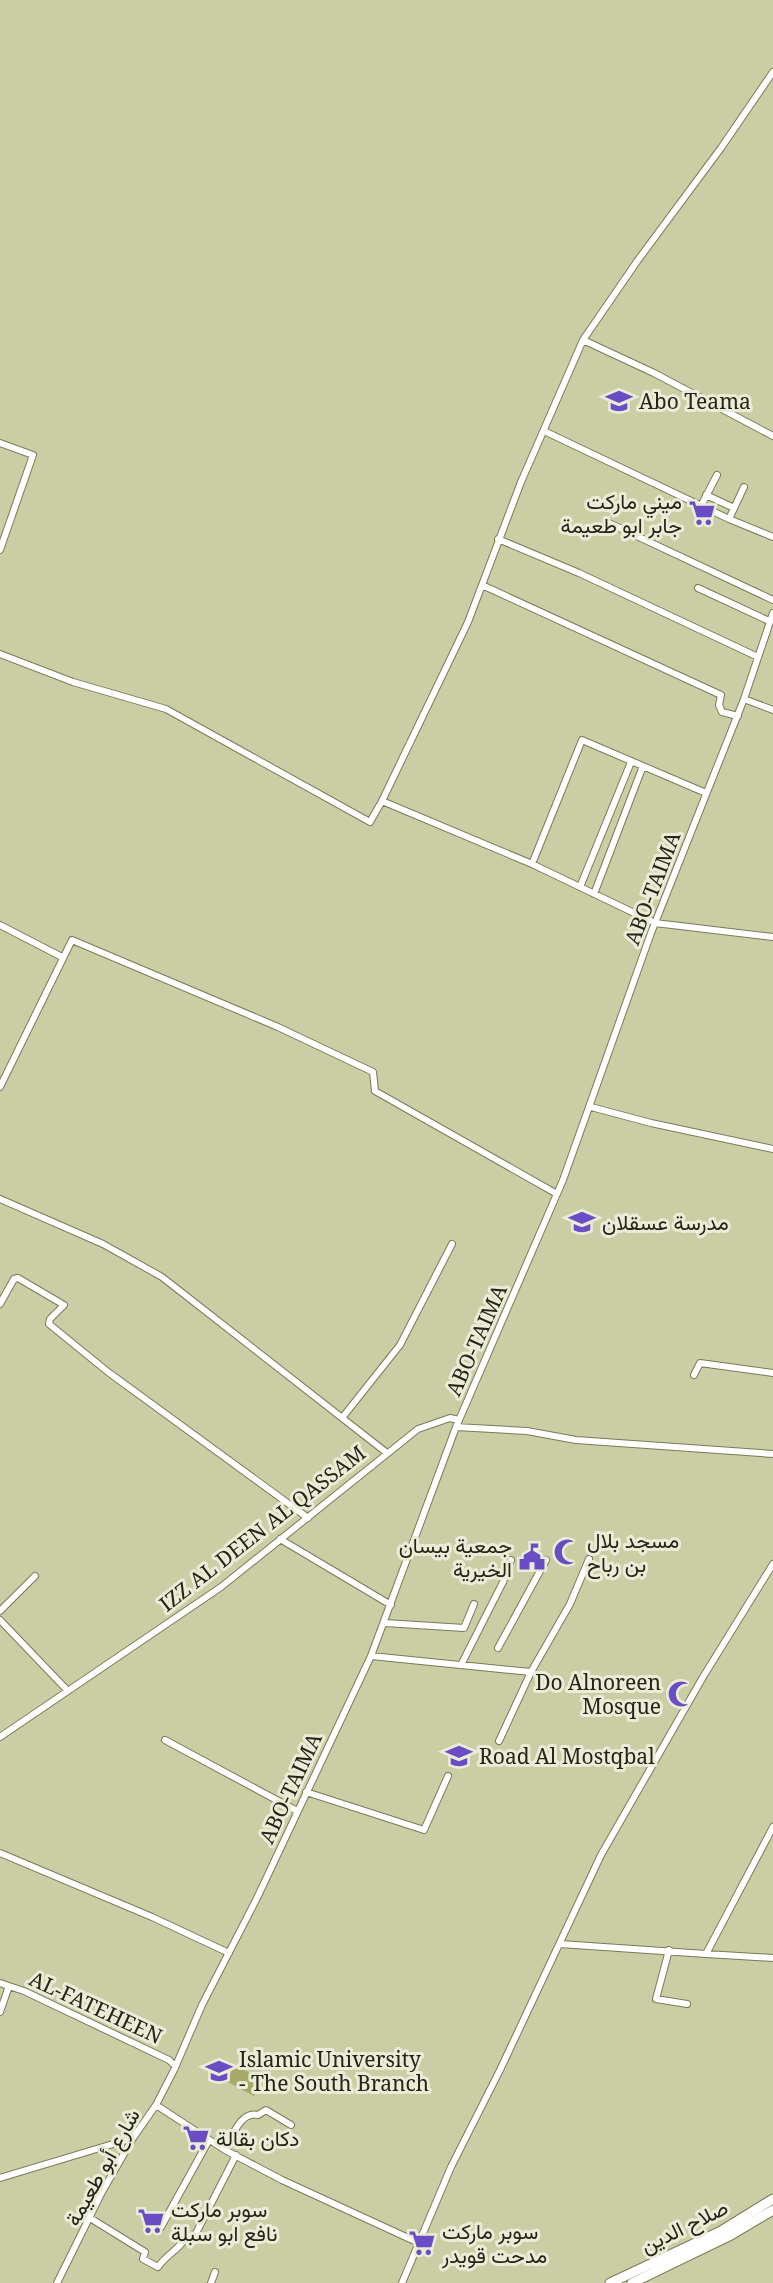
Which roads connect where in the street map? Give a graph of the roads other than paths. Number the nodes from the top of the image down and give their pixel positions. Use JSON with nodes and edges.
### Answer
{"nodes":[{"id":1,"x":773,"y":72,"type":"edge"},
{"id":2,"x":584,"y":340,"type":"junction"},
{"id":3,"x":544,"y":431,"type":"junction"},
{"id":4,"x":773,"y":436,"type":"edge"},
{"id":5,"x":0,"y":443,"type":"edge"},
{"id":6,"x":717,"y":474,"type":"dead end"},
{"id":7,"x":744,"y":488,"type":"dead end"},
{"id":8,"x":706,"y":495,"type":"junction"},
{"id":9,"x":701,"y":506,"type":"junction"},
{"id":10,"x":734,"y":508,"type":"junction"},
{"id":11,"x":729,"y":519,"type":"junction"},
{"id":12,"x":609,"y":523,"type":"dead end"},
{"id":13,"x":773,"y":537,"type":"edge"},
{"id":14,"x":498,"y":539,"type":"junction"},
{"id":15,"x":0,"y":550,"type":"edge"},
{"id":16,"x":482,"y":585,"type":"junction"},
{"id":17,"x":698,"y":588,"type":"dead end"},
{"id":18,"x":773,"y":600,"type":"edge"},
{"id":19,"x":773,"y":612,"type":"edge"},
{"id":20,"x":769,"y":621,"type":"junction"},
{"id":21,"x":0,"y":654,"type":"edge"},
{"id":22,"x":758,"y":657,"type":"junction"},
{"id":23,"x":744,"y":699,"type":"junction"},
{"id":24,"x":773,"y":710,"type":"edge"},
{"id":25,"x":738,"y":716,"type":"junction"},
{"id":26,"x":631,"y":762,"type":"junction"},
{"id":27,"x":643,"y":766,"type":"junction"},
{"id":28,"x":706,"y":793,"type":"junction"},
{"id":29,"x":382,"y":801,"type":"junction"},
{"id":30,"x":532,"y":864,"type":"junction"},
{"id":31,"x":580,"y":887,"type":"junction"},
{"id":32,"x":594,"y":894,"type":"junction"},
{"id":33,"x":655,"y":923,"type":"junction"},
{"id":34,"x":0,"y":926,"type":"edge"},
{"id":35,"x":773,"y":937,"type":"edge"},
{"id":36,"x":62,"y":957,"type":"junction"},
{"id":37,"x":0,"y":1086,"type":"edge"},
{"id":38,"x":591,"y":1107,"type":"junction"},
{"id":39,"x":773,"y":1149,"type":"edge"},
{"id":40,"x":557,"y":1194,"type":"junction"},
{"id":41,"x":0,"y":1199,"type":"edge"},
{"id":42,"x":452,"y":1244,"type":"dead end"},
{"id":43,"x":0,"y":1304,"type":"edge"},
{"id":44,"x":773,"y":1373,"type":"edge"},
{"id":45,"x":694,"y":1375,"type":"dead end"},
{"id":46,"x":342,"y":1418,"type":"junction"},
{"id":47,"x":459,"y":1420,"type":"junction"},
{"id":48,"x":456,"y":1427,"type":"junction"},
{"id":49,"x":387,"y":1453,"type":"junction"},
{"id":50,"x":773,"y":1454,"type":"edge"},
{"id":51,"x":308,"y":1518,"type":"junction"},
{"id":52,"x":280,"y":1539,"type":"junction"},
{"id":53,"x":589,"y":1559,"type":"dead end"},
{"id":54,"x":511,"y":1560,"type":"dead end"},
{"id":55,"x":546,"y":1560,"type":"dead end"},
{"id":56,"x":773,"y":1564,"type":"edge"},
{"id":57,"x":35,"y":1576,"type":"dead end"},
{"id":58,"x":474,"y":1604,"type":"dead end"},
{"id":59,"x":391,"y":1605,"type":"junction"},
{"id":60,"x":0,"y":1611,"type":"edge"},
{"id":61,"x":0,"y":1620,"type":"edge"},
{"id":62,"x":385,"y":1623,"type":"junction"},
{"id":63,"x":498,"y":1648,"type":"dead end"},
{"id":64,"x":371,"y":1656,"type":"junction"},
{"id":65,"x":461,"y":1665,"type":"junction"},
{"id":66,"x":531,"y":1672,"type":"junction"},
{"id":67,"x":67,"y":1690,"type":"junction"},
{"id":68,"x":0,"y":1737,"type":"edge"},
{"id":69,"x":165,"y":1740,"type":"dead end"},
{"id":70,"x":499,"y":1741,"type":"dead end"},
{"id":71,"x":448,"y":1776,"type":"dead end"},
{"id":72,"x":306,"y":1792,"type":"junction"},
{"id":73,"x":297,"y":1811,"type":"junction"},
{"id":74,"x":773,"y":1827,"type":"edge"},
{"id":75,"x":0,"y":1853,"type":"edge"},
{"id":76,"x":560,"y":1944,"type":"junction"},
{"id":77,"x":669,"y":1950,"type":"junction"},
{"id":78,"x":229,"y":1953,"type":"junction"},
{"id":79,"x":706,"y":1954,"type":"junction"},
{"id":80,"x":773,"y":1958,"type":"edge"},
{"id":81,"x":0,"y":1983,"type":"edge"},
{"id":82,"x":9,"y":1986,"type":"junction"},
{"id":83,"x":687,"y":2004,"type":"dead end"},
{"id":84,"x":0,"y":2013,"type":"edge"},
{"id":85,"x":175,"y":2066,"type":"junction"},
{"id":86,"x":156,"y":2105,"type":"junction"},
{"id":87,"x":291,"y":2125,"type":"dead end"},
{"id":88,"x":133,"y":2138,"type":"junction"},
{"id":89,"x":209,"y":2140,"type":"junction"},
{"id":90,"x":225,"y":2150,"type":"junction"},
{"id":91,"x":236,"y":2154,"type":"junction"},
{"id":92,"x":0,"y":2178,"type":"edge"},
{"id":93,"x":773,"y":2199,"type":"edge"},
{"id":94,"x":773,"y":2210,"type":"edge"},
{"id":95,"x":90,"y":2218,"type":"junction"},
{"id":96,"x":161,"y":2227,"type":"dead end"},
{"id":97,"x":419,"y":2243,"type":"junction"},
{"id":98,"x":216,"y":2272,"type":"dead end"},
{"id":99,"x":57,"y":2283,"type":"edge"},
{"id":100,"x":211,"y":2283,"type":"edge"},
{"id":101,"x":402,"y":2283,"type":"edge"},
{"id":102,"x":610,"y":2283,"type":"edge"},
{"id":103,"x":632,"y":2283,"type":"edge"}],
"edges":[{"from":1,"to":2,"type":"street"},
{"from":2,"to":3,"type":"street"},
{"from":2,"to":4,"type":"street"},
{"from":3,"to":9,"type":"street"},
{"from":3,"to":14,"type":"street"},
{"from":5,"to":15,"type":"street"},
{"from":6,"to":8,"type":"street"},
{"from":7,"to":10,"type":"street"},
{"from":8,"to":9,"type":"street"},
{"from":8,"to":10,"type":"street"},
{"from":9,"to":11,"type":"street"},
{"from":10,"to":11,"type":"street"},
{"from":11,"to":13,"type":"street"},
{"from":12,"to":18,"type":"street"},
{"from":14,"to":16,"type":"street"},
{"from":14,"to":22,"type":"street"},
{"from":16,"to":25,"type":"street"},
{"from":16,"to":29,"type":"street"},
{"from":17,"to":20,"type":"street"},
{"from":19,"to":20,"type":"street","name":"ABO-TAIMA"},
{"from":20,"to":22,"type":"street","name":"ABO-TAIMA"},
{"from":21,"to":29,"type":"street"},
{"from":22,"to":23,"type":"street","name":"ABO-TAIMA"},
{"from":23,"to":24,"type":"street"},
{"from":23,"to":25,"type":"street","name":"ABO-TAIMA"},
{"from":25,"to":28,"type":"street","name":"ABO-TAIMA"},
{"from":26,"to":27,"type":"street"},
{"from":26,"to":30,"type":"street"},
{"from":26,"to":31,"type":"street"},
{"from":27,"to":28,"type":"street"},
{"from":27,"to":32,"type":"street"},
{"from":28,"to":33,"type":"street","name":"ABO-TAIMA"},
{"from":29,"to":30,"type":"street"},
{"from":30,"to":31,"type":"street"},
{"from":31,"to":32,"type":"street"},
{"from":32,"to":33,"type":"street"},
{"from":33,"to":35,"type":"street"},
{"from":33,"to":38,"type":"street","name":"ABO-TAIMA"},
{"from":34,"to":36,"type":"street"},
{"from":36,"to":37,"type":"street"},
{"from":36,"to":40,"type":"street"},
{"from":38,"to":39,"type":"street"},
{"from":38,"to":40,"type":"street","name":"ABO-TAIMA"},
{"from":40,"to":47,"type":"street","name":"ABO-TAIMA"},
{"from":41,"to":46,"type":"street"},
{"from":42,"to":46,"type":"street"},
{"from":43,"to":51,"type":"street"},
{"from":44,"to":45,"type":"street"},
{"from":46,"to":49,"type":"street"},
{"from":47,"to":48,"type":"street","name":"ABO-TAIMA"},
{"from":47,"to":49,"type":"street","name":"IZZ AL DEEN AL QASSAM"},
{"from":48,"to":50,"type":"street"},
{"from":48,"to":59,"type":"street","name":"ABO-TAIMA"},
{"from":49,"to":51,"type":"street","name":"IZZ AL DEEN AL QASSAM"},
{"from":51,"to":52,"type":"street","name":"IZZ AL DEEN AL QASSAM"},
{"from":52,"to":59,"type":"street"},
{"from":52,"to":67,"type":"street","name":"IZZ AL DEEN AL QASSAM"},
{"from":53,"to":66,"type":"street"},
{"from":54,"to":65,"type":"street"},
{"from":55,"to":63,"type":"street"},
{"from":56,"to":76,"type":"street"},
{"from":57,"to":60,"type":"street"},
{"from":58,"to":62,"type":"street"},
{"from":59,"to":62,"type":"street","name":"ABO-TAIMA"},
{"from":61,"to":67,"type":"street"},
{"from":62,"to":64,"type":"street","name":"ABO-TAIMA"},
{"from":64,"to":65,"type":"street"},
{"from":64,"to":72,"type":"street","name":"ABO-TAIMA"},
{"from":65,"to":66,"type":"street"},
{"from":66,"to":70,"type":"street"},
{"from":67,"to":68,"type":"street","name":"IZZ AL DEEN AL QASSAM"},
{"from":69,"to":73,"type":"street"},
{"from":71,"to":72,"type":"street"},
{"from":72,"to":73,"type":"street","name":"ABO-TAIMA"},
{"from":73,"to":78,"type":"street","name":"ABO-TAIMA"},
{"from":74,"to":79,"type":"street"},
{"from":75,"to":78,"type":"street"},
{"from":76,"to":77,"type":"street"},
{"from":76,"to":97,"type":"street"},
{"from":77,"to":79,"type":"street"},
{"from":77,"to":83,"type":"street"},
{"from":78,"to":85,"type":"street","name":"ABO-TAIMA"},
{"from":79,"to":80,"type":"street"},
{"from":81,"to":82,"type":"street","name":"AL-FATEHEEN"},
{"from":82,"to":84,"type":"street"},
{"from":82,"to":85,"type":"street","name":"AL-FATEHEEN"},
{"from":85,"to":86,"type":"street","name":"شارع أبو طعيمة"},
{"from":86,"to":88,"type":"street","name":"شارع أبو طعيمة"},
{"from":86,"to":89,"type":"street"},
{"from":87,"to":90,"type":"street"},
{"from":88,"to":92,"type":"street"},
{"from":88,"to":95,"type":"street","name":"شارع أبو طعيمة"},
{"from":89,"to":90,"type":"street"},
{"from":89,"to":96,"type":"street"},
{"from":90,"to":91,"type":"street"},
{"from":91,"to":95,"type":"street"},
{"from":91,"to":97,"type":"street"},
{"from":93,"to":102,"type":"highway","name":"صلاح الدين"},
{"from":94,"to":103,"type":"highway","name":"صلاح الدين"},
{"from":95,"to":99,"type":"street","name":"شارع أبو طعيمة"},
{"from":97,"to":101,"type":"street"},
{"from":98,"to":100,"type":"street"}]}
